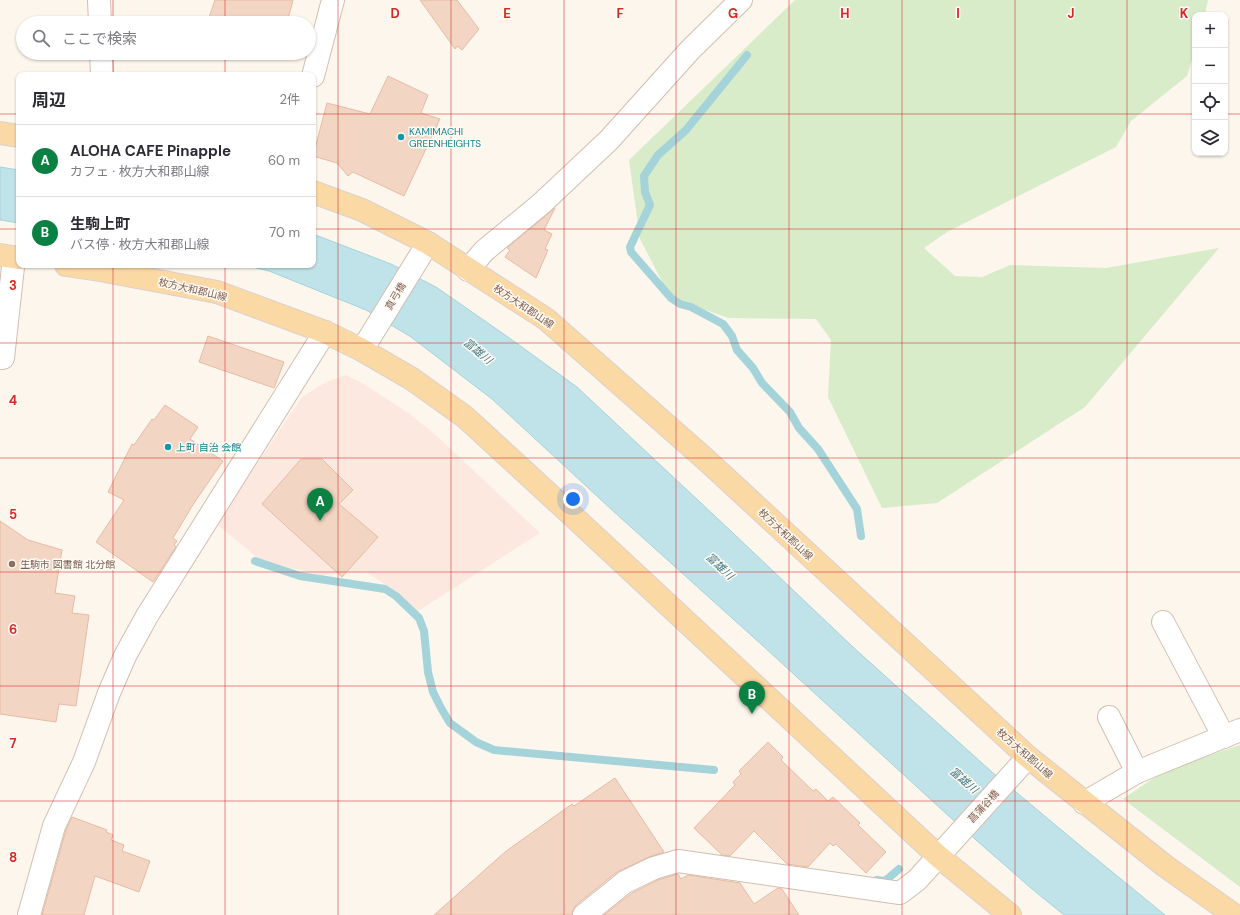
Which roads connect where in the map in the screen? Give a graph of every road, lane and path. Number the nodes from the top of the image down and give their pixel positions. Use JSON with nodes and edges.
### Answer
{"nodes":[{"id":1,"x":99,"y":0,"type":"edge"},
{"id":2,"x":333,"y":0,"type":"edge"},
{"id":3,"x":741,"y":0,"type":"edge"},
{"id":4,"x":100,"y":16,"type":"edge"},
{"id":5,"x":101,"y":60,"type":"edge"},
{"id":6,"x":102,"y":72,"type":"edge"},
{"id":7,"x":314,"y":72,"type":"edge"},
{"id":8,"x":0,"y":133,"type":"edge"},
{"id":9,"x":16,"y":136,"type":"edge"},
{"id":10,"x":316,"y":193,"type":"edge"},
{"id":11,"x":428,"y":242,"type":"junction"},
{"id":12,"x":11,"y":257,"type":"edge"},
{"id":13,"x":86,"y":268,"type":"edge"},
{"id":14,"x":468,"y":270,"type":"junction"},
{"id":15,"x":325,"y":332,"type":"junction"},
{"id":16,"x":362,"y":350,"type":"junction"},
{"id":17,"x":0,"y":358,"type":"edge"},
{"id":18,"x":1164,"y":622,"type":"dead end"},
{"id":19,"x":1109,"y":717,"type":"dead end"},
{"id":20,"x":1232,"y":734,"type":"edge"},
{"id":21,"x":1028,"y":757,"type":"junction"},
{"id":22,"x":1137,"y":772,"type":"junction"},
{"id":23,"x":1084,"y":803,"type":"junction"},
{"id":24,"x":938,"y":856,"type":"junction"},
{"id":25,"x":29,"y":915,"type":"edge"},
{"id":26,"x":584,"y":915,"type":"edge"},
{"id":27,"x":1010,"y":915,"type":"edge"},
{"id":28,"x":1234,"y":915,"type":"edge"}],
"edges":[{"from":1,"to":4,"type":"street"},
{"from":2,"to":7,"type":"street"},
{"from":3,"to":14,"type":"street"},
{"from":5,"to":6,"type":"street"},
{"from":8,"to":9,"type":"main road"},
{"from":10,"to":11,"type":"main road","name":"枚方大和郡山線"},
{"from":11,"to":14,"type":"main road","name":"枚方大和郡山線"},
{"from":11,"to":16,"type":"street","name":"真弓橋"},
{"from":12,"to":17,"type":"street"},
{"from":13,"to":15,"type":"main road","name":"枚方大和郡山線"},
{"from":14,"to":21,"type":"main road","name":"枚方大和郡山線"},
{"from":15,"to":16,"type":"main road","name":"枚方大和郡山線"},
{"from":15,"to":25,"type":"street"},
{"from":16,"to":24,"type":"main road","name":"枚方大和郡山線"},
{"from":18,"to":20,"type":"street"},
{"from":19,"to":22,"type":"street"},
{"from":20,"to":22,"type":"street"},
{"from":21,"to":23,"type":"main road","name":"枚方大和郡山線"},
{"from":21,"to":24,"type":"street","name":"菖蒲谷橋"},
{"from":22,"to":23,"type":"street"},
{"from":23,"to":28,"type":"main road","name":"枚方大和郡山線"},
{"from":24,"to":26,"type":"street","name":"菖蒲谷橋"},
{"from":24,"to":27,"type":"main road","name":"枚方大和郡山線"}]}
